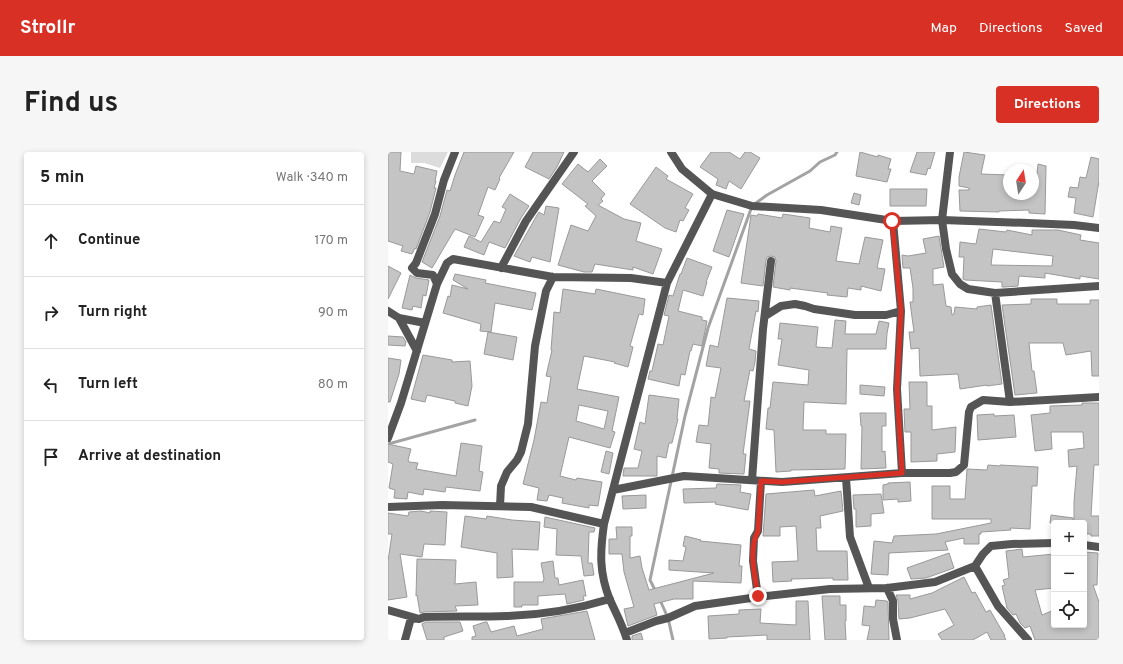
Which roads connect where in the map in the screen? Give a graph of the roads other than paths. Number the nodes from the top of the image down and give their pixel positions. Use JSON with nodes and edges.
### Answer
{"nodes":[{"id":1,"x":455,"y":152,"type":"edge"},
{"id":2,"x":574,"y":152,"type":"edge"},
{"id":3,"x":671,"y":152,"type":"edge"},
{"id":4,"x":950,"y":152,"type":"edge"},
{"id":5,"x":712,"y":194,"type":"junction"},
{"id":6,"x":942,"y":220,"type":"junction"},
{"id":7,"x":892,"y":221,"type":"junction"},
{"id":8,"x":1099,"y":228,"type":"edge"},
{"id":9,"x":771,"y":261,"type":"dead end"},
{"id":10,"x":502,"y":268,"type":"junction"},
{"id":11,"x":553,"y":277,"type":"junction"},
{"id":12,"x":667,"y":282,"type":"junction"},
{"id":13,"x":437,"y":284,"type":"junction"},
{"id":14,"x":1099,"y":286,"type":"edge"},
{"id":15,"x":995,"y":293,"type":"junction"},
{"id":16,"x":901,"y":310,"type":"junction"},
{"id":17,"x":388,"y":312,"type":"edge"},
{"id":18,"x":765,"y":316,"type":"junction"},
{"id":19,"x":399,"y":318,"type":"junction"},
{"id":20,"x":425,"y":323,"type":"junction"},
{"id":21,"x":417,"y":351,"type":"junction"},
{"id":22,"x":1099,"y":397,"type":"edge"},
{"id":23,"x":1010,"y":402,"type":"junction"},
{"id":24,"x":388,"y":438,"type":"edge"},
{"id":25,"x":902,"y":473,"type":"junction"},
{"id":26,"x":846,"y":478,"type":"junction"},
{"id":27,"x":756,"y":481,"type":"junction"},
{"id":28,"x":613,"y":490,"type":"junction"},
{"id":29,"x":500,"y":506,"type":"junction"},
{"id":30,"x":388,"y":507,"type":"edge"},
{"id":31,"x":604,"y":524,"type":"junction"},
{"id":32,"x":1051,"y":544,"type":"edge"},
{"id":33,"x":1087,"y":545,"type":"edge"},
{"id":34,"x":1099,"y":547,"type":"edge"},
{"id":35,"x":975,"y":566,"type":"junction"},
{"id":36,"x":869,"y":588,"type":"junction"},
{"id":37,"x":888,"y":588,"type":"junction"},
{"id":38,"x":758,"y":596,"type":"junction"},
{"id":39,"x":610,"y":599,"type":"junction"},
{"id":40,"x":388,"y":610,"type":"edge"},
{"id":41,"x":418,"y":619,"type":"junction"},
{"id":42,"x":626,"y":636,"type":"edge"},
{"id":43,"x":405,"y":640,"type":"edge"},
{"id":44,"x":897,"y":640,"type":"edge"},
{"id":45,"x":1028,"y":640,"type":"edge"}],
"edges":[{"from":1,"to":13,"type":"street"},
{"from":2,"to":10,"type":"street"},
{"from":3,"to":5,"type":"street"},
{"from":4,"to":6,"type":"street"},
{"from":5,"to":7,"type":"street"},
{"from":5,"to":12,"type":"street"},
{"from":6,"to":7,"type":"street"},
{"from":6,"to":8,"type":"street"},
{"from":6,"to":15,"type":"street"},
{"from":7,"to":16,"type":"street"},
{"from":9,"to":18,"type":"street"},
{"from":10,"to":11,"type":"street"},
{"from":10,"to":13,"type":"street"},
{"from":11,"to":12,"type":"street"},
{"from":11,"to":29,"type":"street"},
{"from":12,"to":28,"type":"street"},
{"from":13,"to":20,"type":"street"},
{"from":14,"to":15,"type":"street"},
{"from":15,"to":23,"type":"street"},
{"from":16,"to":18,"type":"street"},
{"from":16,"to":25,"type":"street"},
{"from":17,"to":19,"type":"street"},
{"from":18,"to":27,"type":"street"},
{"from":19,"to":20,"type":"street"},
{"from":19,"to":21,"type":"street"},
{"from":20,"to":21,"type":"street"},
{"from":21,"to":24,"type":"street"},
{"from":22,"to":23,"type":"street"},
{"from":23,"to":25,"type":"street"},
{"from":25,"to":26,"type":"street"},
{"from":26,"to":27,"type":"street"},
{"from":26,"to":36,"type":"street"},
{"from":27,"to":28,"type":"street"},
{"from":27,"to":38,"type":"street"},
{"from":28,"to":31,"type":"street"},
{"from":29,"to":30,"type":"street"},
{"from":29,"to":31,"type":"street"},
{"from":31,"to":39,"type":"street"},
{"from":32,"to":35,"type":"street"},
{"from":33,"to":34,"type":"street"},
{"from":35,"to":37,"type":"street"},
{"from":35,"to":45,"type":"street"},
{"from":36,"to":37,"type":"street"},
{"from":36,"to":38,"type":"street"},
{"from":37,"to":44,"type":"street"},
{"from":38,"to":42,"type":"street"},
{"from":39,"to":41,"type":"street"},
{"from":39,"to":42,"type":"street"},
{"from":40,"to":41,"type":"street"},
{"from":41,"to":43,"type":"street"}]}
